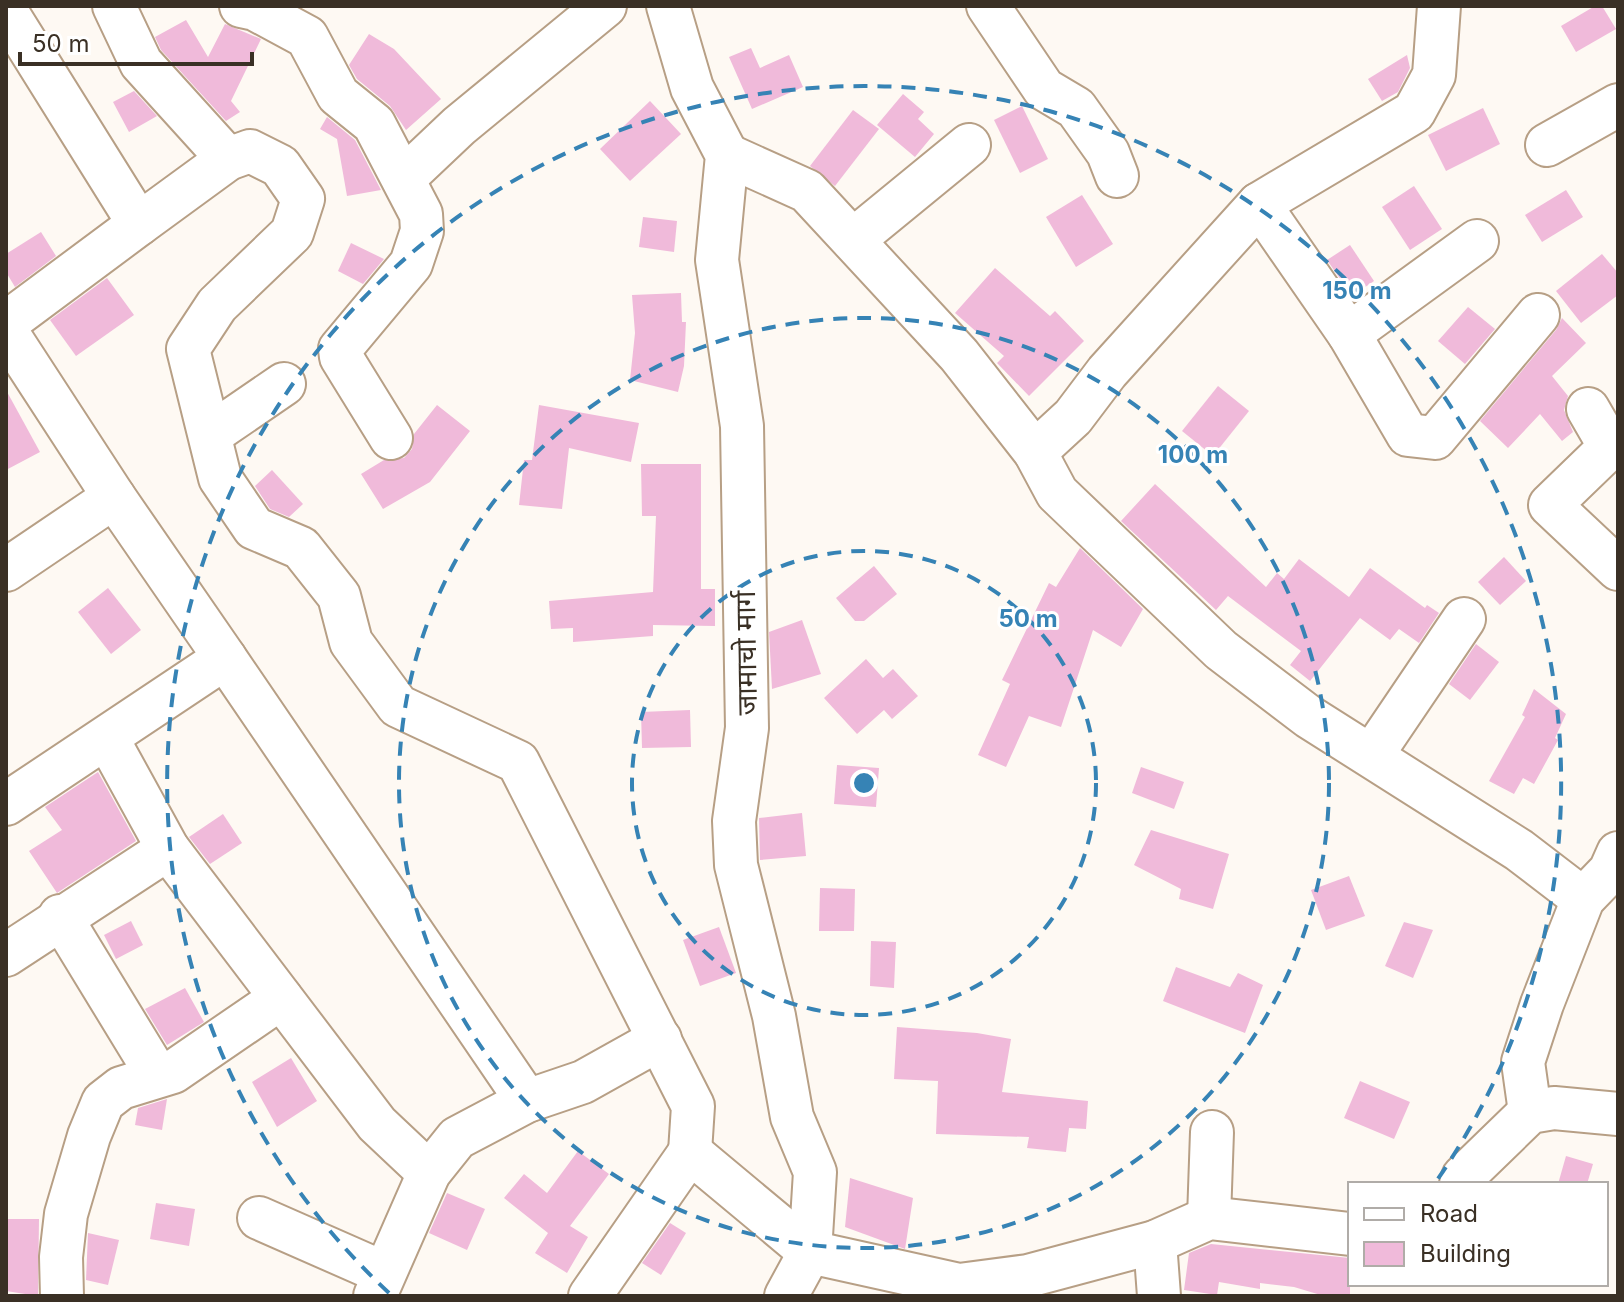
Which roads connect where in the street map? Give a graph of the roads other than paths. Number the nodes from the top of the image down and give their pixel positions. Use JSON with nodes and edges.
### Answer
{"nodes":[{"id":1,"x":114,"y":6,"type":"edge"},
{"id":2,"x":241,"y":6,"type":"edge"},
{"id":3,"x":605,"y":6,"type":"edge"},
{"id":4,"x":668,"y":6,"type":"edge"},
{"id":5,"x":988,"y":6,"type":"edge"},
{"id":6,"x":1439,"y":6,"type":"edge"},
{"id":7,"x":6,"y":11,"type":"edge"},
{"id":8,"x":1618,"y":105,"type":"edge"},
{"id":9,"x":969,"y":145,"type":"dead end"},
{"id":10,"x":1547,"y":145,"type":"dead end"},
{"id":11,"x":727,"y":155,"type":"junction"},
{"id":12,"x":228,"y":159,"type":"junction"},
{"id":13,"x":1117,"y":176,"type":"dead end"},
{"id":14,"x":404,"y":178,"type":"junction"},
{"id":15,"x":1259,"y":204,"type":"junction"},
{"id":16,"x":139,"y":224,"type":"junction"},
{"id":17,"x":853,"y":240,"type":"junction"},
{"id":18,"x":1477,"y":241,"type":"dead end"},
{"id":19,"x":1538,"y":315,"type":"dead end"},
{"id":20,"x":6,"y":323,"type":"edge"},
{"id":21,"x":6,"y":331,"type":"edge"},
{"id":22,"x":1349,"y":334,"type":"junction"},
{"id":23,"x":284,"y":384,"type":"dead end"},
{"id":24,"x":1588,"y":409,"type":"dead end"},
{"id":25,"x":211,"y":434,"type":"junction"},
{"id":26,"x":391,"y":438,"type":"dead end"},
{"id":27,"x":1035,"y":452,"type":"junction"},
{"id":28,"x":114,"y":497,"type":"junction"},
{"id":29,"x":1618,"y":569,"type":"edge"},
{"id":30,"x":6,"y":570,"type":"edge"},
{"id":31,"x":1464,"y":619,"type":"dead end"},
{"id":32,"x":225,"y":658,"type":"junction"},
{"id":33,"x":107,"y":738,"type":"junction"},
{"id":34,"x":1372,"y":755,"type":"junction"},
{"id":35,"x":6,"y":804,"type":"edge"},
{"id":36,"x":168,"y":849,"type":"junction"},
{"id":37,"x":1618,"y":853,"type":"edge"},
{"id":38,"x":1583,"y":899,"type":"junction"},
{"id":39,"x":60,"y":916,"type":"junction"},
{"id":40,"x":6,"y":955,"type":"edge"},
{"id":41,"x":281,"y":998,"type":"junction"},
{"id":42,"x":660,"y":1039,"type":"junction"},
{"id":43,"x":157,"y":1075,"type":"junction"},
{"id":44,"x":527,"y":1101,"type":"junction"},
{"id":45,"x":1530,"y":1112,"type":"junction"},
{"id":46,"x":1618,"y":1114,"type":"edge"},
{"id":47,"x":1212,"y":1132,"type":"dead end"},
{"id":48,"x":690,"y":1152,"type":"junction"},
{"id":49,"x":429,"y":1173,"type":"junction"},
{"id":50,"x":1462,"y":1182,"type":"edge"},
{"id":51,"x":259,"y":1218,"type":"dead end"},
{"id":52,"x":1209,"y":1218,"type":"junction"},
{"id":53,"x":1348,"y":1234,"type":"edge"},
{"id":54,"x":1155,"y":1242,"type":"junction"},
{"id":55,"x":810,"y":1252,"type":"junction"},
{"id":56,"x":380,"y":1284,"type":"edge"},
{"id":57,"x":961,"y":1291,"type":"edge"},
{"id":58,"x":62,"y":1296,"type":"edge"},
{"id":59,"x":590,"y":1296,"type":"edge"},
{"id":60,"x":786,"y":1296,"type":"edge"},
{"id":61,"x":1159,"y":1296,"type":"edge"}],
"edges":[{"from":1,"to":12,"type":"street"},
{"from":2,"to":14,"type":"street"},
{"from":3,"to":14,"type":"street"},
{"from":4,"to":11,"type":"street"},
{"from":5,"to":13,"type":"street"},
{"from":6,"to":15,"type":"street"},
{"from":7,"to":16,"type":"street"},
{"from":8,"to":10,"type":"street"},
{"from":9,"to":17,"type":"street"},
{"from":11,"to":17,"type":"street"},
{"from":11,"to":55,"type":"street","name":"जामाचो मार्ग"},
{"from":12,"to":16,"type":"street"},
{"from":12,"to":25,"type":"street"},
{"from":14,"to":26,"type":"street"},
{"from":15,"to":22,"type":"street"},
{"from":15,"to":27,"type":"street"},
{"from":16,"to":20,"type":"street"},
{"from":17,"to":27,"type":"street"},
{"from":18,"to":22,"type":"street"},
{"from":19,"to":22,"type":"street"},
{"from":21,"to":28,"type":"street"},
{"from":23,"to":25,"type":"street"},
{"from":24,"to":29,"type":"street"},
{"from":25,"to":42,"type":"street"},
{"from":27,"to":34,"type":"street"},
{"from":28,"to":30,"type":"street"},
{"from":28,"to":32,"type":"street"},
{"from":31,"to":34,"type":"street"},
{"from":32,"to":33,"type":"street"},
{"from":32,"to":44,"type":"street"},
{"from":33,"to":35,"type":"street"},
{"from":33,"to":36,"type":"street"},
{"from":34,"to":38,"type":"street"},
{"from":36,"to":39,"type":"street"},
{"from":36,"to":41,"type":"street"},
{"from":37,"to":38,"type":"street"},
{"from":38,"to":45,"type":"street"},
{"from":39,"to":40,"type":"street"},
{"from":39,"to":43,"type":"street"},
{"from":41,"to":43,"type":"street"},
{"from":41,"to":49,"type":"street"},
{"from":42,"to":44,"type":"street"},
{"from":42,"to":48,"type":"street"},
{"from":43,"to":58,"type":"street"},
{"from":44,"to":49,"type":"street"},
{"from":45,"to":46,"type":"street"},
{"from":45,"to":50,"type":"street"},
{"from":47,"to":52,"type":"street"},
{"from":48,"to":55,"type":"street"},
{"from":48,"to":59,"type":"street"},
{"from":49,"to":56,"type":"street"},
{"from":51,"to":56,"type":"street"},
{"from":52,"to":53,"type":"street"},
{"from":52,"to":54,"type":"street"},
{"from":54,"to":57,"type":"street"},
{"from":54,"to":61,"type":"street"},
{"from":55,"to":57,"type":"street"},
{"from":55,"to":60,"type":"street","name":"जामाचो मार्ग"}]}
